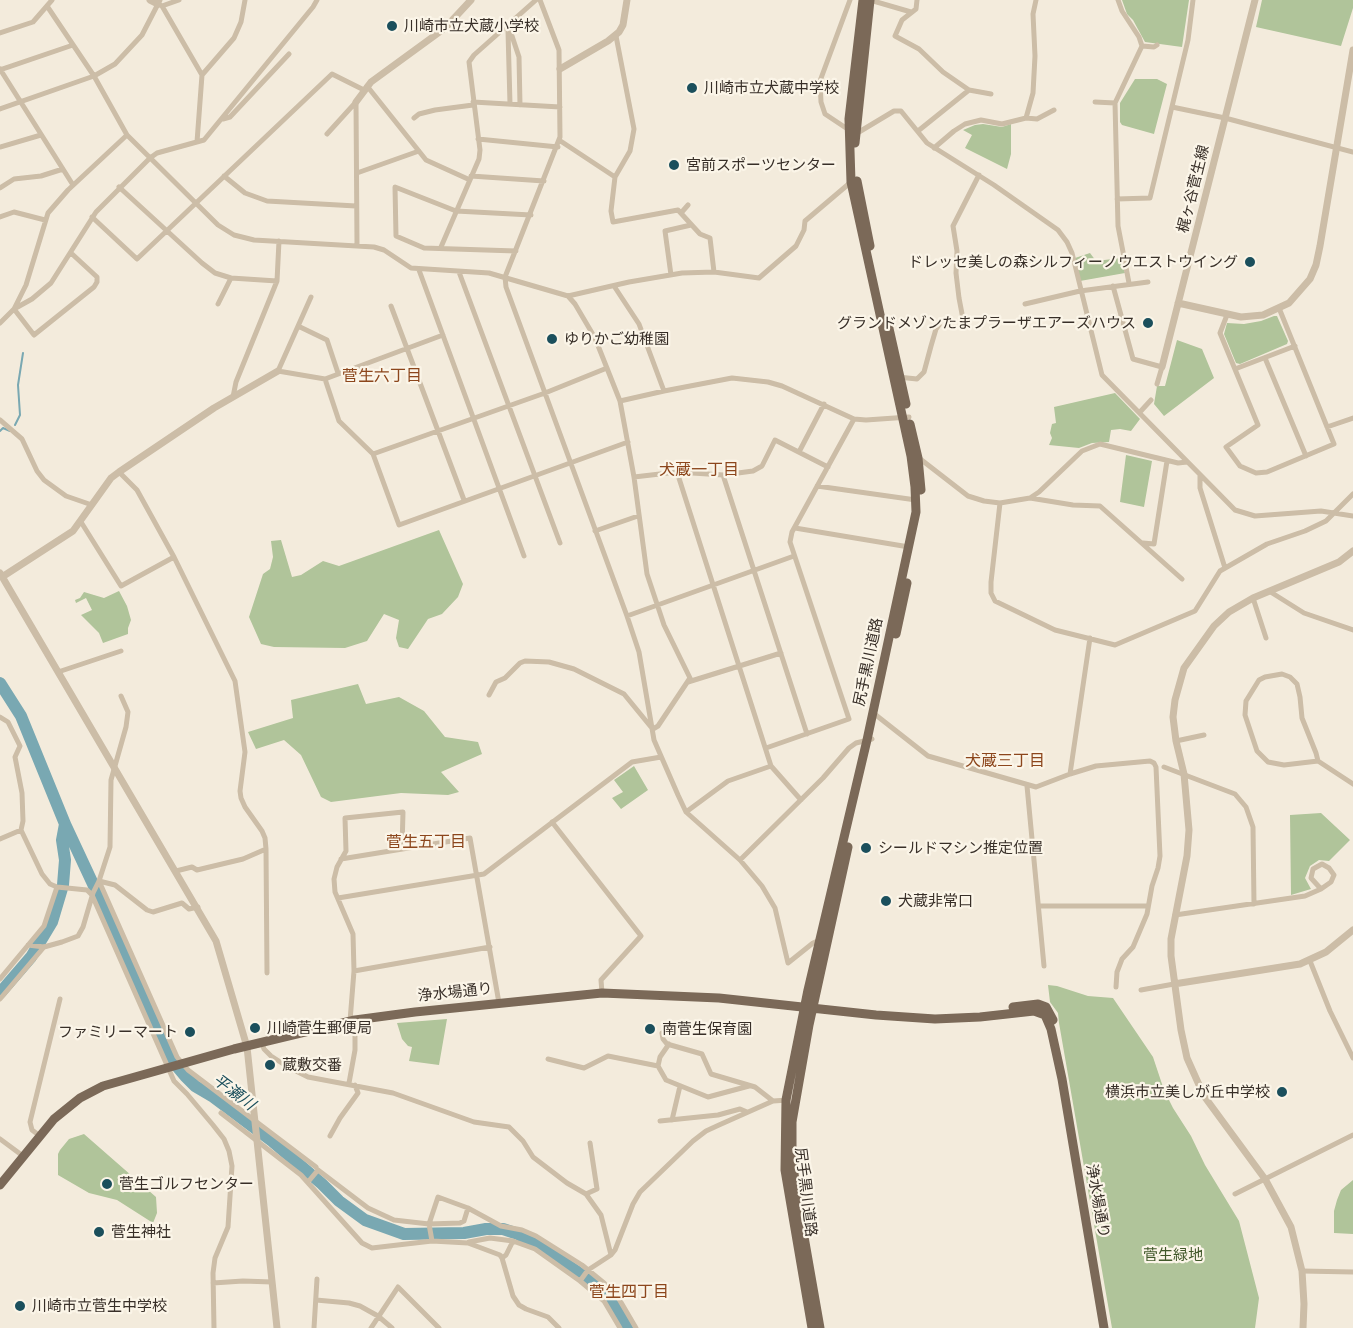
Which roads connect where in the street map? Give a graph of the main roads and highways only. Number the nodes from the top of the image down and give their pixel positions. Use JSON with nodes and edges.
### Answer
{"nodes":[{"id":1,"x":863,"y":0,"type":"edge"},
{"id":2,"x":870,"y":0,"type":"edge"},
{"id":3,"x":852,"y":131,"type":"junction"},
{"id":4,"x":897,"y":377,"type":"junction"},
{"id":5,"x":915,"y":457,"type":"junction"},
{"id":6,"x":874,"y":713,"type":"junction"},
{"id":7,"x":870,"y":740,"type":"junction"},
{"id":8,"x":809,"y":1008,"type":"junction"},
{"id":9,"x":790,"y":1100,"type":"junction"},
{"id":10,"x":0,"y":1185,"type":"edge"},
{"id":11,"x":812,"y":1328,"type":"edge"},
{"id":12,"x":820,"y":1328,"type":"edge"},
{"id":13,"x":1104,"y":1328,"type":"edge"}],
"edges":[{"from":1,"to":3,"type":"main road","name":"尻手黒川道路"},
{"from":2,"to":3,"type":"main road","name":"尻手黒川道路"},
{"from":3,"to":4,"type":"main road","name":"尻手黒川道路"},
{"from":3,"to":4,"type":"main road","name":"尻手黒川道路"},
{"from":4,"to":5,"type":"main road","name":"尻手黒川道路"},
{"from":5,"to":6,"type":"main road","name":"尻手黒川道路"},
{"from":5,"to":6,"type":"main road","name":"尻手黒川道路"},
{"from":6,"to":7,"type":"main road","name":"尻手黒川道路"},
{"from":7,"to":8,"type":"main road","name":"尻手黒川道路"},
{"from":7,"to":8,"type":"main road","name":"尻手黒川道路"},
{"from":8,"to":9,"type":"main road","name":"尻手黒川道路"},
{"from":8,"to":10,"type":"main road","name":"浄水場通り"},
{"from":8,"to":13,"type":"main road","name":"浄水場通り"},
{"from":9,"to":11,"type":"main road","name":"尻手黒川道路"},
{"from":9,"to":12,"type":"main road","name":"尻手黒川道路"}]}
